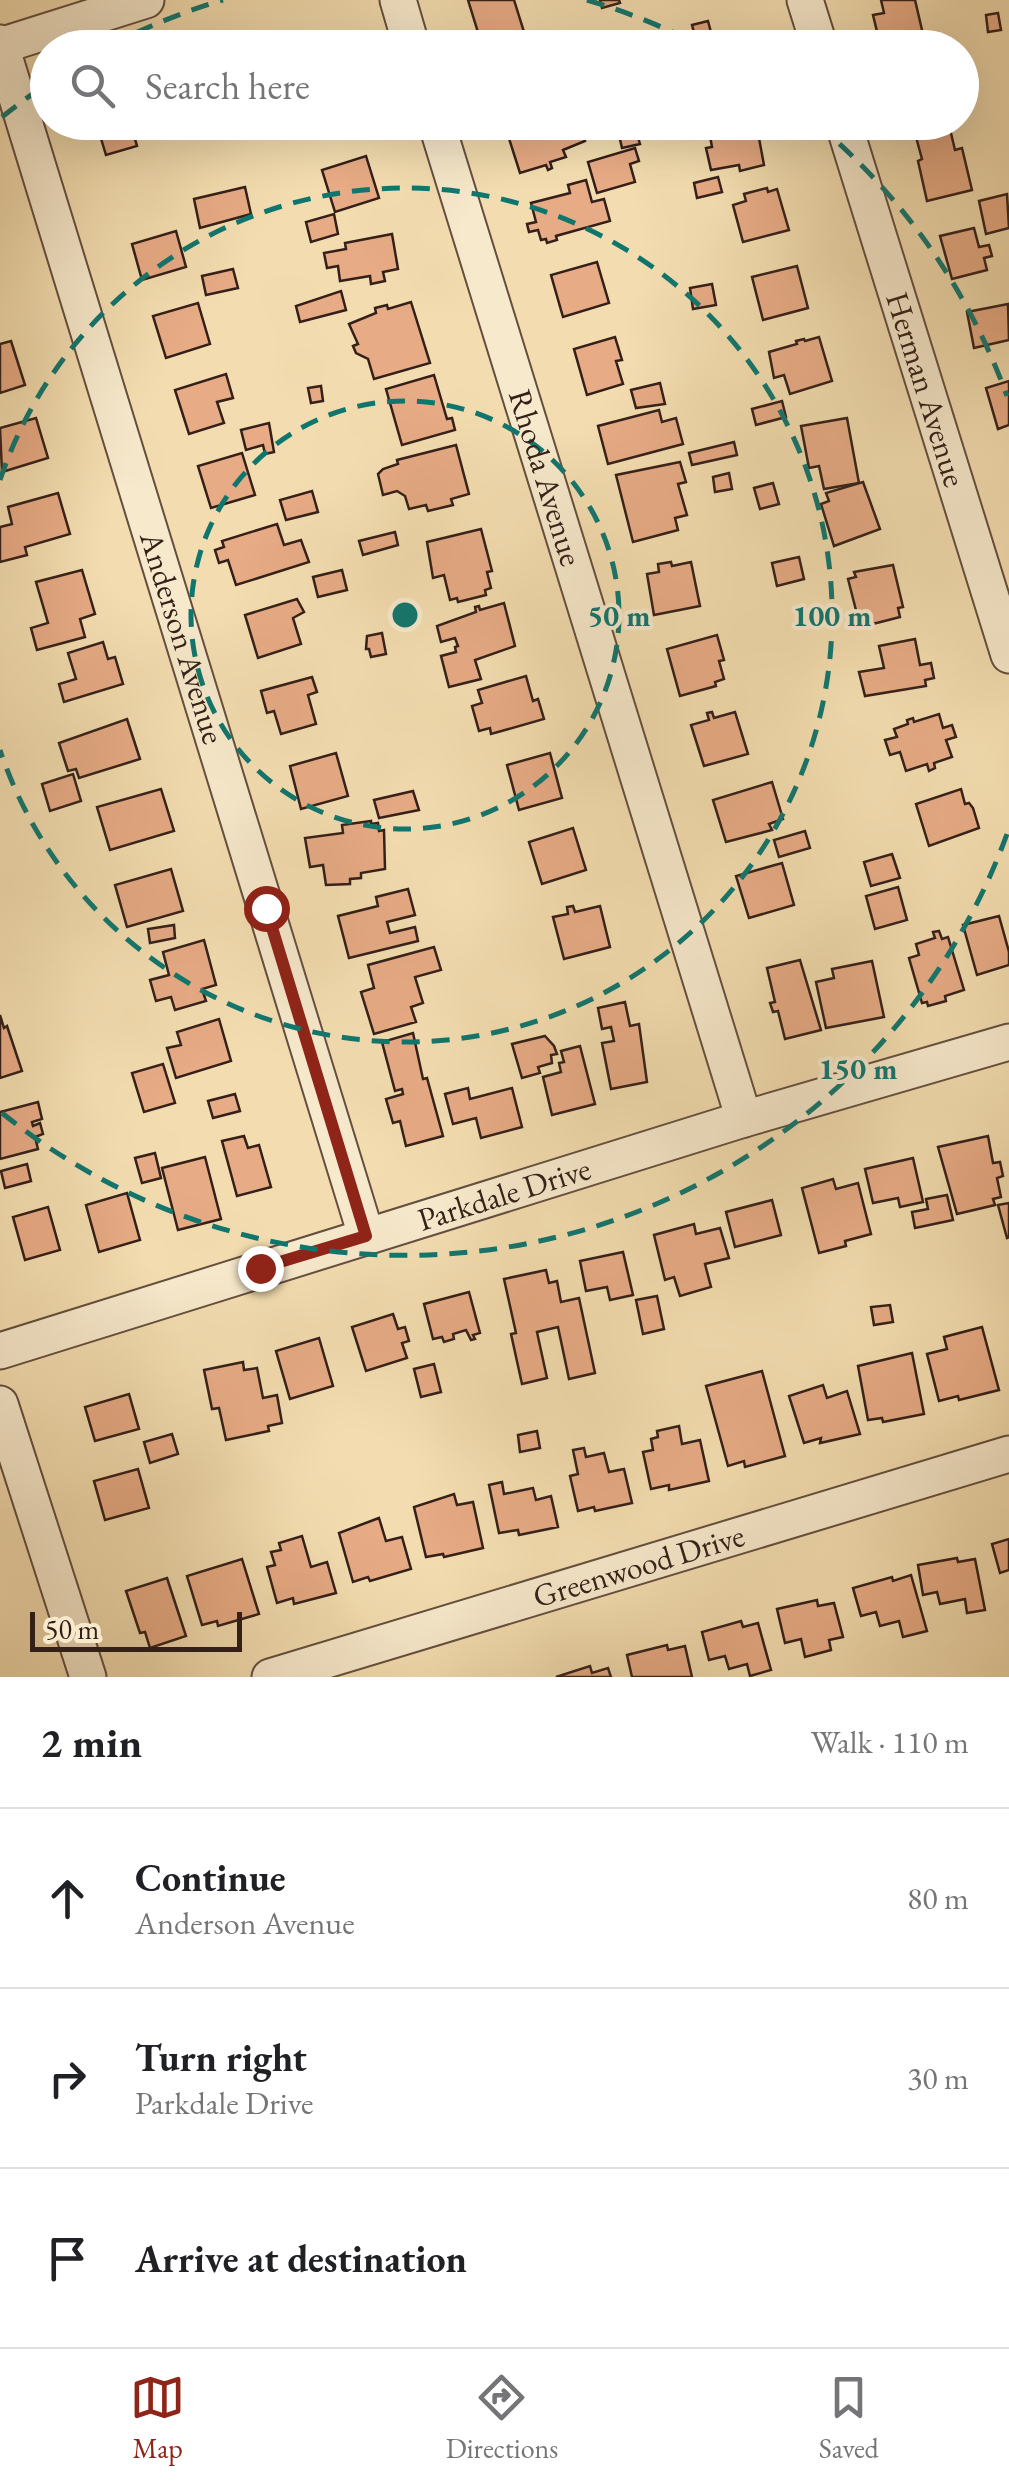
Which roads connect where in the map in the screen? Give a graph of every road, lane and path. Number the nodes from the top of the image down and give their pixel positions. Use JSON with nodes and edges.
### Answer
{"nodes":[{"id":1,"x":146,"y":0,"type":"edge"},
{"id":2,"x":398,"y":0,"type":"edge"},
{"id":3,"x":806,"y":0,"type":"edge"},
{"id":4,"x":49,"y":30,"type":"edge"},
{"id":5,"x":407,"y":30,"type":"edge"},
{"id":6,"x":815,"y":30,"type":"edge"},
{"id":7,"x":30,"y":36,"type":"edge"},
{"id":8,"x":0,"y":45,"type":"edge"},
{"id":9,"x":442,"y":140,"type":"edge"},
{"id":10,"x":850,"y":140,"type":"edge"},
{"id":11,"x":1009,"y":655,"type":"edge"},
{"id":12,"x":1009,"y":1042,"type":"edge"},
{"id":13,"x":744,"y":1119,"type":"junction"},
{"id":14,"x":366,"y":1236,"type":"junction"},
{"id":15,"x":0,"y":1351,"type":"edge"},
{"id":16,"x":0,"y":1404,"type":"edge"},
{"id":17,"x":1009,"y":1454,"type":"edge"},
{"id":18,"x":88,"y":1677,"type":"edge"},
{"id":19,"x":270,"y":1677,"type":"edge"}],
"edges":[{"from":1,"to":4,"type":"street"},
{"from":2,"to":5,"type":"street"},
{"from":3,"to":6,"type":"street"},
{"from":7,"to":8,"type":"street"},
{"from":8,"to":14,"type":"street","name":"Anderson Avenue"},
{"from":9,"to":13,"type":"street","name":"Rhoda Avenue"},
{"from":10,"to":11,"type":"street","name":"Herman Avenue"},
{"from":12,"to":13,"type":"street","name":"Parkdale Drive"},
{"from":13,"to":14,"type":"street","name":"Parkdale Drive"},
{"from":14,"to":15,"type":"street","name":"Parkdale Drive"},
{"from":16,"to":18,"type":"street"},
{"from":17,"to":19,"type":"street","name":"Greenwood Drive"}]}
